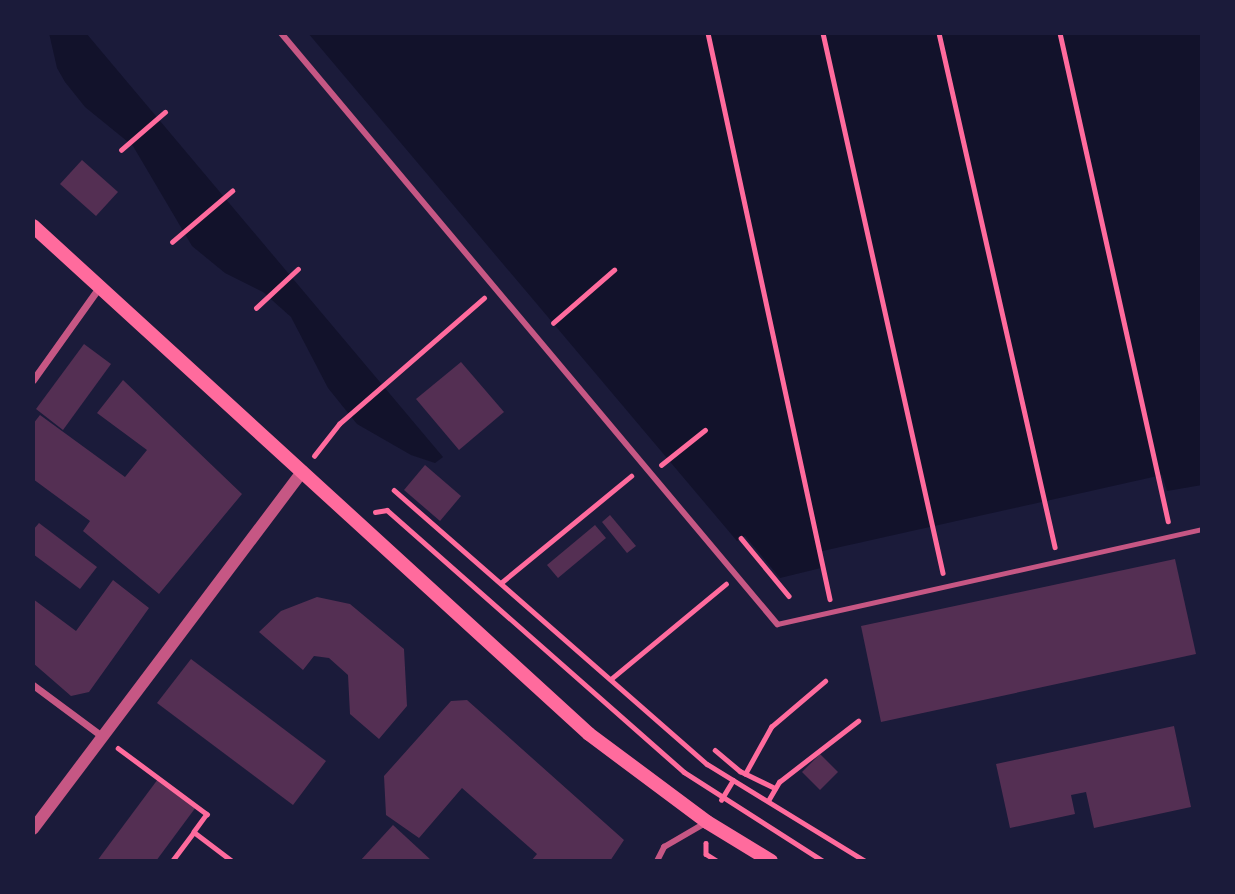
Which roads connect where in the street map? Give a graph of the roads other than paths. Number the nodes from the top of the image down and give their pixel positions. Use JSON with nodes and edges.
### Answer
{"nodes":[{"id":1,"x":281,"y":33,"type":"edge"},
{"id":2,"x":33,"y":226,"type":"edge"},
{"id":3,"x":100,"y":285,"type":"junction"},
{"id":4,"x":33,"y":380,"type":"edge"},
{"id":5,"x":303,"y":471,"type":"junction"},
{"id":6,"x":1202,"y":529,"type":"edge"},
{"id":7,"x":777,"y":625,"type":"joint"},
{"id":8,"x":33,"y":685,"type":"edge"},
{"id":9,"x":103,"y":737,"type":"junction"},
{"id":10,"x":707,"y":821,"type":"junction"},
{"id":11,"x":33,"y":829,"type":"edge"},
{"id":12,"x":657,"y":861,"type":"edge"},
{"id":13,"x":771,"y":861,"type":"edge"}],
"edges":[{"from":1,"to":7,"type":"street"},
{"from":2,"to":3,"type":"main road"},
{"from":3,"to":4,"type":"street"},
{"from":3,"to":5,"type":"main road"},
{"from":5,"to":9,"type":"street"},
{"from":5,"to":10,"type":"main road"},
{"from":6,"to":7,"type":"lane"},
{"from":8,"to":9,"type":"street"},
{"from":9,"to":11,"type":"street"},
{"from":10,"to":12,"type":"street"},
{"from":10,"to":13,"type":"main road"}]}
